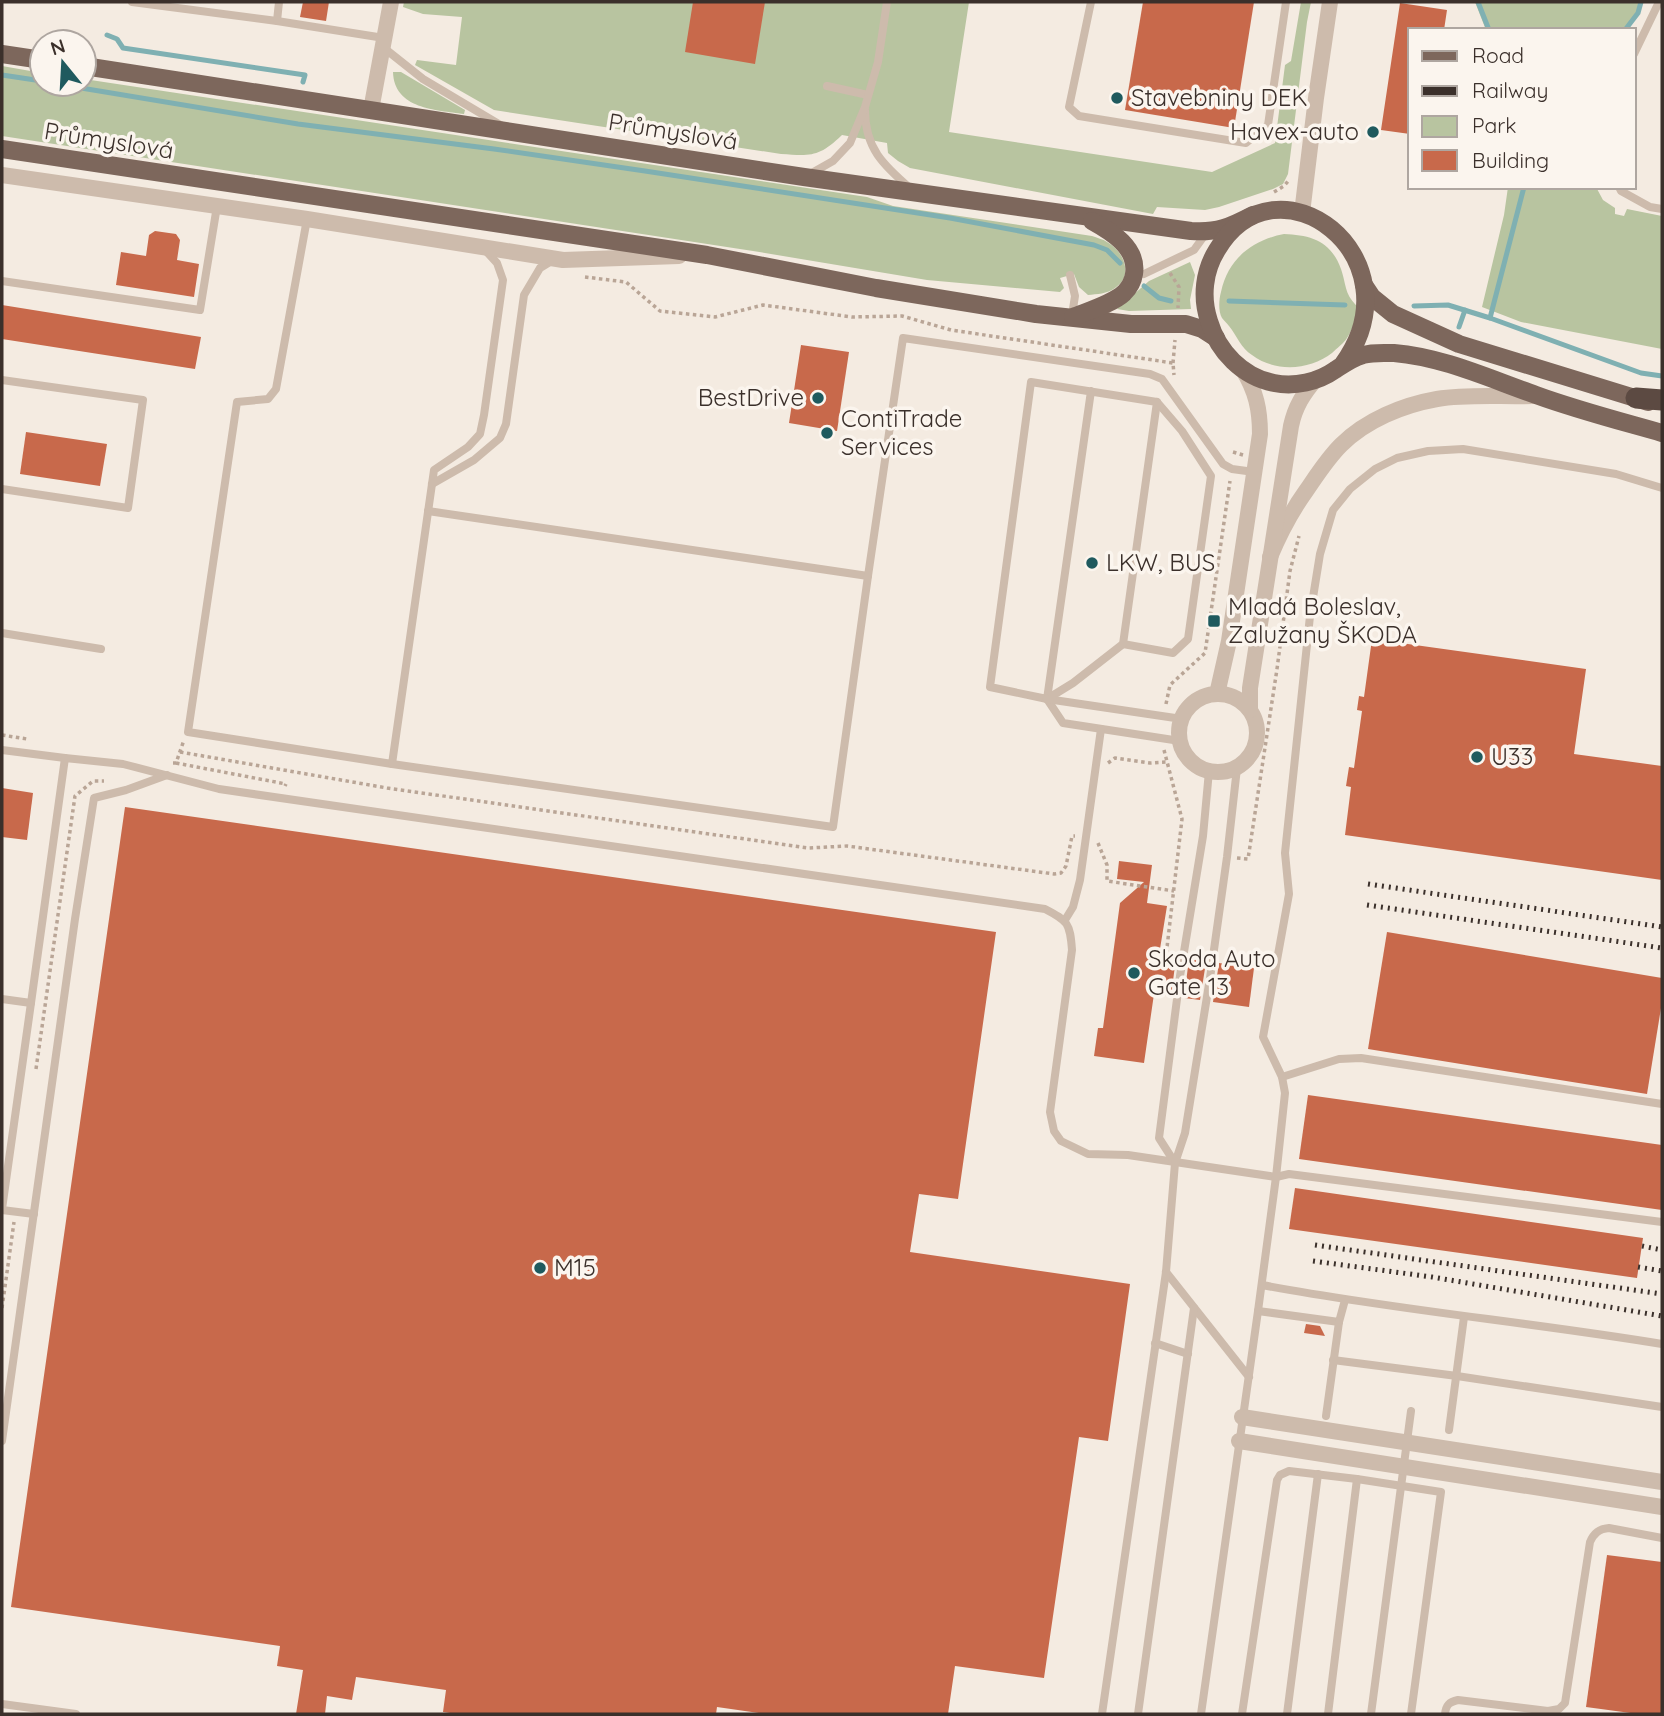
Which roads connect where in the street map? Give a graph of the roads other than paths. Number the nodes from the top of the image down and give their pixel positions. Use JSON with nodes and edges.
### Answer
{"nodes":[{"id":1,"x":132,"y":2,"type":"edge"},
{"id":2,"x":279,"y":2,"type":"edge"},
{"id":3,"x":391,"y":2,"type":"edge"},
{"id":4,"x":887,"y":2,"type":"edge"},
{"id":5,"x":1091,"y":2,"type":"edge"},
{"id":6,"x":1286,"y":2,"type":"edge"},
{"id":7,"x":1330,"y":2,"type":"edge"},
{"id":8,"x":1659,"y":2,"type":"edge"},
{"id":9,"x":277,"y":21,"type":"junction"},
{"id":10,"x":384,"y":43,"type":"junction"},
{"id":11,"x":1636,"y":50,"type":"edge"},
{"id":12,"x":2,"y":54,"type":"edge"},
{"id":13,"x":28,"y":58,"type":"edge"},
{"id":14,"x":98,"y":68,"type":"edge"},
{"id":15,"x":827,"y":86,"type":"dead end"},
{"id":16,"x":869,"y":95,"type":"junction"},
{"id":17,"x":865,"y":107,"type":"junction"},
{"id":18,"x":371,"y":110,"type":"junction"},
{"id":19,"x":511,"y":131,"type":"junction"},
{"id":20,"x":2,"y":149,"type":"edge"},
{"id":21,"x":2,"y":175,"type":"edge"},
{"id":22,"x":804,"y":177,"type":"junction"},
{"id":23,"x":1620,"y":189,"type":"edge"},
{"id":24,"x":914,"y":192,"type":"junction"},
{"id":25,"x":217,"y":206,"type":"junction"},
{"id":26,"x":1662,"y":209,"type":"edge"},
{"id":27,"x":1302,"y":213,"type":"junction"},
{"id":28,"x":1253,"y":215,"type":"junction"},
{"id":29,"x":1076,"y":216,"type":"junction"},
{"id":30,"x":307,"y":219,"type":"junction"},
{"id":31,"x":1207,"y":232,"type":"junction"},
{"id":32,"x":484,"y":247,"type":"junction"},
{"id":33,"x":707,"y":255,"type":"junction"},
{"id":34,"x":555,"y":258,"type":"junction"},
{"id":35,"x":1144,"y":274,"type":"dead end"},
{"id":36,"x":1070,"y":275,"type":"dead end"},
{"id":37,"x":2,"y":281,"type":"edge"},
{"id":38,"x":1364,"y":285,"type":"junction"},
{"id":39,"x":1071,"y":318,"type":"junction"},
{"id":40,"x":1216,"y":338,"type":"junction"},
{"id":41,"x":1343,"y":364,"type":"junction"},
{"id":42,"x":1243,"y":370,"type":"junction"},
{"id":43,"x":1317,"y":379,"type":"junction"},
{"id":44,"x":2,"y":380,"type":"edge"},
{"id":45,"x":1091,"y":391,"type":"junction"},
{"id":46,"x":1538,"y":396,"type":"junction"},
{"id":47,"x":1636,"y":398,"type":"junction"},
{"id":48,"x":1662,"y":400,"type":"edge"},
{"id":49,"x":1157,"y":402,"type":"junction"},
{"id":50,"x":1662,"y":406,"type":"edge"},
{"id":51,"x":1662,"y":433,"type":"edge"},
{"id":52,"x":1254,"y":472,"type":"junction"},
{"id":53,"x":432,"y":484,"type":"junction"},
{"id":54,"x":1662,"y":488,"type":"edge"},
{"id":55,"x":2,"y":489,"type":"edge"},
{"id":56,"x":428,"y":512,"type":"junction"},
{"id":57,"x":1270,"y":557,"type":"junction"},
{"id":58,"x":868,"y":576,"type":"junction"},
{"id":59,"x":2,"y":633,"type":"edge"},
{"id":60,"x":1123,"y":644,"type":"junction"},
{"id":61,"x":101,"y":649,"type":"dead end"},
{"id":62,"x":1217,"y":694,"type":"junction"},
{"id":63,"x":1047,"y":699,"type":"junction"},
{"id":64,"x":1250,"y":710,"type":"junction"},
{"id":65,"x":1182,"y":719,"type":"junction"},
{"id":66,"x":1101,"y":729,"type":"junction"},
{"id":67,"x":1180,"y":741,"type":"junction"},
{"id":68,"x":2,"y":750,"type":"edge"},
{"id":69,"x":65,"y":758,"type":"junction"},
{"id":70,"x":392,"y":764,"type":"junction"},
{"id":71,"x":1237,"y":768,"type":"junction"},
{"id":72,"x":1209,"y":771,"type":"junction"},
{"id":73,"x":167,"y":775,"type":"junction"},
{"id":74,"x":1065,"y":920,"type":"junction"},
{"id":75,"x":2,"y":999,"type":"edge"},
{"id":76,"x":31,"y":1003,"type":"junction"},
{"id":77,"x":1282,"y":1077,"type":"junction"},
{"id":78,"x":1662,"y":1104,"type":"edge"},
{"id":79,"x":1175,"y":1163,"type":"junction"},
{"id":80,"x":1276,"y":1177,"type":"junction"},
{"id":81,"x":2,"y":1210,"type":"edge"},
{"id":82,"x":34,"y":1214,"type":"junction"},
{"id":83,"x":1662,"y":1222,"type":"edge"},
{"id":84,"x":1166,"y":1272,"type":"junction"},
{"id":85,"x":1262,"y":1285,"type":"junction"},
{"id":86,"x":1345,"y":1300,"type":"junction"},
{"id":87,"x":1194,"y":1308,"type":"junction"},
{"id":88,"x":1258,"y":1311,"type":"junction"},
{"id":89,"x":1464,"y":1317,"type":"junction"},
{"id":90,"x":1339,"y":1322,"type":"junction"},
{"id":91,"x":1156,"y":1343,"type":"junction"},
{"id":92,"x":1662,"y":1344,"type":"edge"},
{"id":93,"x":1188,"y":1354,"type":"junction"},
{"id":94,"x":1333,"y":1360,"type":"junction"},
{"id":95,"x":1457,"y":1376,"type":"junction"},
{"id":96,"x":1248,"y":1377,"type":"junction"},
{"id":97,"x":6,"y":1381,"type":"edge"},
{"id":98,"x":1662,"y":1407,"type":"edge"},
{"id":99,"x":1411,"y":1411,"type":"dead end"},
{"id":100,"x":1326,"y":1416,"type":"dead end"},
{"id":101,"x":1242,"y":1417,"type":"junction"},
{"id":102,"x":1449,"y":1430,"type":"dead end"},
{"id":103,"x":2,"y":1441,"type":"edge"},
{"id":104,"x":1239,"y":1441,"type":"junction"},
{"id":105,"x":1407,"y":1442,"type":"junction"},
{"id":106,"x":1403,"y":1466,"type":"junction"},
{"id":107,"x":1318,"y":1474,"type":"junction"},
{"id":108,"x":1357,"y":1479,"type":"junction"},
{"id":109,"x":1662,"y":1482,"type":"edge"},
{"id":110,"x":1401,"y":1485,"type":"junction"},
{"id":111,"x":1662,"y":1507,"type":"edge"},
{"id":112,"x":1662,"y":1538,"type":"edge"},
{"id":113,"x":2,"y":1704,"type":"edge"},
{"id":114,"x":76,"y":1714,"type":"edge"},
{"id":115,"x":1102,"y":1714,"type":"edge"},
{"id":116,"x":1138,"y":1714,"type":"edge"},
{"id":117,"x":1201,"y":1714,"type":"edge"},
{"id":118,"x":1242,"y":1714,"type":"edge"},
{"id":119,"x":1287,"y":1714,"type":"edge"},
{"id":120,"x":1328,"y":1714,"type":"edge"},
{"id":121,"x":1371,"y":1714,"type":"edge"},
{"id":122,"x":1411,"y":1714,"type":"edge"},
{"id":123,"x":1445,"y":1714,"type":"edge"}],
"edges":[{"from":1,"to":9,"type":"lane"},
{"from":2,"to":9,"type":"lane"},
{"from":3,"to":10,"type":"street"},
{"from":4,"to":16,"type":"lane"},
{"from":5,"to":6,"type":"lane"},
{"from":7,"to":27,"type":"street"},
{"from":8,"to":11,"type":"lane"},
{"from":9,"to":10,"type":"lane"},
{"from":10,"to":18,"type":"street"},
{"from":10,"to":19,"type":"lane"},
{"from":12,"to":13,"type":"main road"},
{"from":14,"to":18,"type":"main road","name":"Průmyslová"},
{"from":15,"to":16,"type":"lane"},
{"from":16,"to":17,"type":"lane"},
{"from":17,"to":22,"type":"lane"},
{"from":17,"to":24,"type":"lane"},
{"from":18,"to":19,"type":"main road","name":"Průmyslová"},
{"from":19,"to":22,"type":"main road","name":"Průmyslová"},
{"from":20,"to":33,"type":"main road","name":"Průmyslová"},
{"from":21,"to":25,"type":"street","name":"Průmyslová"},
{"from":22,"to":24,"type":"main road","name":"Průmyslová"},
{"from":23,"to":26,"type":"lane"},
{"from":24,"to":29,"type":"main road","name":"Průmyslová"},
{"from":25,"to":30,"type":"street","name":"Průmyslová"},
{"from":25,"to":37,"type":"lane"},
{"from":27,"to":28,"type":"main road"},
{"from":27,"to":38,"type":"main road"},
{"from":28,"to":31,"type":"main road","name":"Průmyslová"},
{"from":28,"to":40,"type":"main road"},
{"from":29,"to":31,"type":"main road","name":"Průmyslová"},
{"from":29,"to":39,"type":"main road"},
{"from":30,"to":32,"type":"street","name":"Průmyslová"},
{"from":30,"to":70,"type":"lane"},
{"from":31,"to":35,"type":"lane"},
{"from":32,"to":34,"type":"street","name":"Průmyslová"},
{"from":32,"to":53,"type":"lane"},
{"from":33,"to":34,"type":"street","name":"Průmyslová"},
{"from":33,"to":39,"type":"main road","name":"Průmyslová"},
{"from":34,"to":53,"type":"lane"},
{"from":36,"to":39,"type":"lane"},
{"from":38,"to":41,"type":"main road"},
{"from":38,"to":47,"type":"main road"},
{"from":39,"to":40,"type":"main road","name":"Průmyslová"},
{"from":40,"to":42,"type":"main road"},
{"from":41,"to":43,"type":"main road"},
{"from":41,"to":46,"type":"main road"},
{"from":42,"to":43,"type":"main road"},
{"from":42,"to":52,"type":"street"},
{"from":43,"to":57,"type":"street"},
{"from":44,"to":55,"type":"lane"},
{"from":45,"to":49,"type":"lane"},
{"from":45,"to":63,"type":"lane"},
{"from":45,"to":63,"type":"lane"},
{"from":46,"to":51,"type":"main road"},
{"from":46,"to":57,"type":"street"},
{"from":47,"to":48,"type":"highway"},
{"from":47,"to":50,"type":"main road"},
{"from":49,"to":60,"type":"lane"},
{"from":49,"to":60,"type":"lane"},
{"from":52,"to":58,"type":"lane"},
{"from":52,"to":62,"type":"street"},
{"from":53,"to":56,"type":"lane"},
{"from":54,"to":77,"type":"lane"},
{"from":56,"to":58,"type":"lane"},
{"from":56,"to":70,"type":"lane"},
{"from":57,"to":64,"type":"street"},
{"from":58,"to":70,"type":"lane"},
{"from":59,"to":61,"type":"lane"},
{"from":60,"to":63,"type":"lane"},
{"from":62,"to":64,"type":"street"},
{"from":62,"to":65,"type":"street"},
{"from":63,"to":65,"type":"lane"},
{"from":63,"to":66,"type":"lane"},
{"from":64,"to":71,"type":"street"},
{"from":65,"to":67,"type":"street"},
{"from":66,"to":67,"type":"lane"},
{"from":66,"to":74,"type":"lane"},
{"from":67,"to":72,"type":"street"},
{"from":68,"to":69,"type":"lane"},
{"from":69,"to":73,"type":"lane"},
{"from":69,"to":76,"type":"lane"},
{"from":71,"to":72,"type":"street"},
{"from":71,"to":79,"type":"lane"},
{"from":72,"to":79,"type":"lane"},
{"from":73,"to":74,"type":"lane"},
{"from":73,"to":82,"type":"lane"},
{"from":74,"to":79,"type":"lane"},
{"from":75,"to":76,"type":"lane"},
{"from":76,"to":81,"type":"lane"},
{"from":77,"to":78,"type":"lane"},
{"from":77,"to":80,"type":"lane"},
{"from":79,"to":80,"type":"lane"},
{"from":79,"to":84,"type":"lane"},
{"from":80,"to":83,"type":"lane"},
{"from":80,"to":85,"type":"lane"},
{"from":81,"to":82,"type":"lane"},
{"from":82,"to":97,"type":"lane"},
{"from":84,"to":87,"type":"lane"},
{"from":84,"to":91,"type":"lane"},
{"from":85,"to":86,"type":"lane"},
{"from":85,"to":88,"type":"lane"},
{"from":86,"to":89,"type":"lane"},
{"from":86,"to":90,"type":"lane"},
{"from":87,"to":93,"type":"lane"},
{"from":87,"to":96,"type":"lane"},
{"from":88,"to":90,"type":"lane"},
{"from":88,"to":96,"type":"lane"},
{"from":89,"to":92,"type":"lane"},
{"from":89,"to":95,"type":"lane"},
{"from":90,"to":94,"type":"lane"},
{"from":91,"to":93,"type":"lane"},
{"from":91,"to":115,"type":"lane"},
{"from":93,"to":116,"type":"lane"},
{"from":94,"to":95,"type":"lane"},
{"from":94,"to":100,"type":"lane"},
{"from":95,"to":98,"type":"lane"},
{"from":95,"to":102,"type":"lane"},
{"from":96,"to":101,"type":"lane"},
{"from":97,"to":103,"type":"lane"},
{"from":99,"to":105,"type":"lane"},
{"from":101,"to":104,"type":"lane"},
{"from":101,"to":105,"type":"street"},
{"from":104,"to":106,"type":"street"},
{"from":104,"to":117,"type":"lane"},
{"from":105,"to":106,"type":"lane"},
{"from":105,"to":109,"type":"street"},
{"from":106,"to":110,"type":"lane"},
{"from":106,"to":111,"type":"street"},
{"from":107,"to":108,"type":"lane"},
{"from":107,"to":118,"type":"lane"},
{"from":107,"to":119,"type":"lane"},
{"from":108,"to":110,"type":"lane"},
{"from":108,"to":120,"type":"lane"},
{"from":110,"to":121,"type":"lane"},
{"from":110,"to":122,"type":"lane"},
{"from":112,"to":123,"type":"lane"},
{"from":113,"to":114,"type":"lane"}]}
